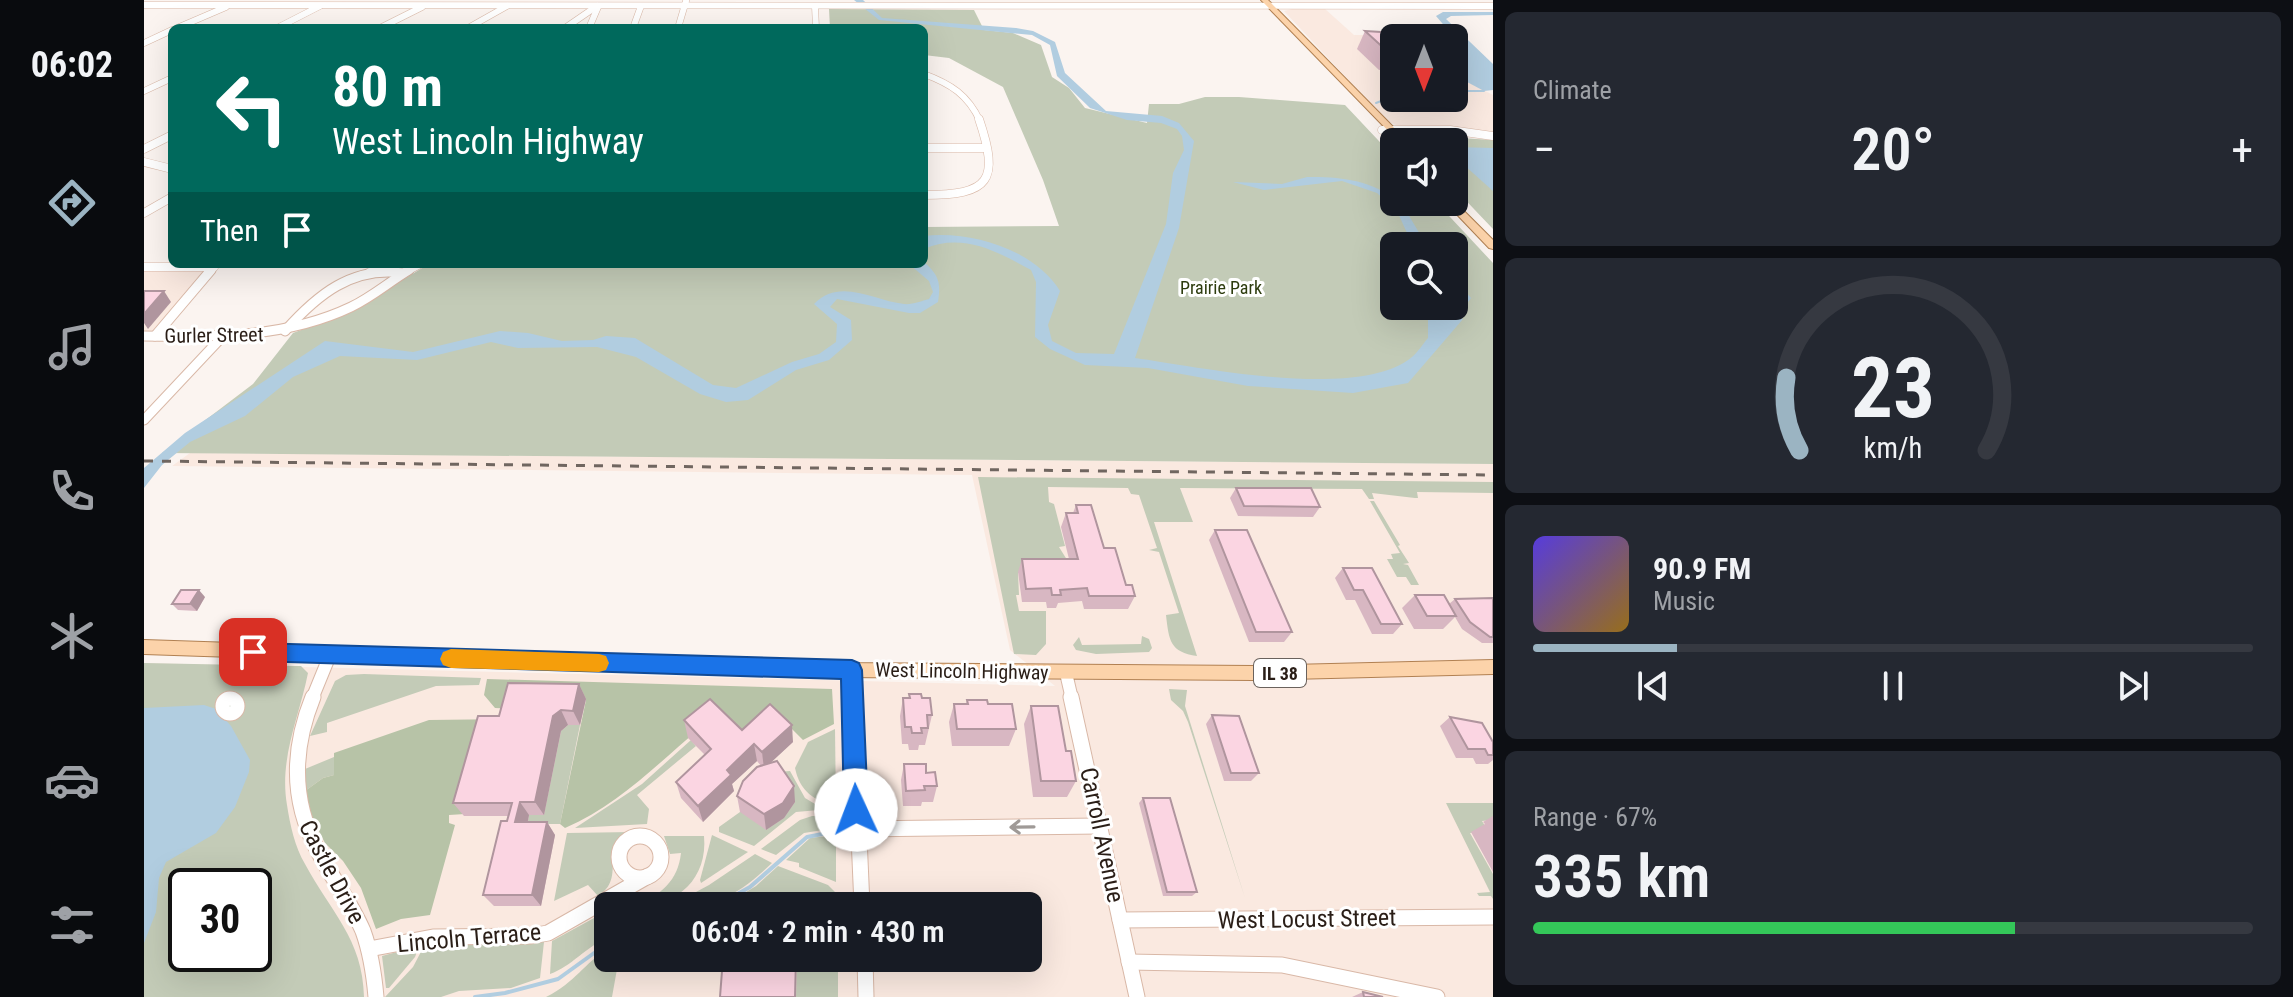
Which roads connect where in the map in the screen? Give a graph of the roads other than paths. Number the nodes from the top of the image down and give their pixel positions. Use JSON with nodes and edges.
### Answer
{"nodes":[{"id":1,"x":174,"y":0,"type":"edge"},
{"id":2,"x":437,"y":0,"type":"edge"},
{"id":3,"x":518,"y":0,"type":"edge"},
{"id":4,"x":1192,"y":0,"type":"edge"},
{"id":5,"x":1455,"y":0,"type":"edge"},
{"id":6,"x":324,"y":3,"type":"edge"},
{"id":7,"x":685,"y":3,"type":"edge"},
{"id":8,"x":1016,"y":3,"type":"edge"},
{"id":9,"x":1267,"y":4,"type":"edge"},
{"id":10,"x":144,"y":5,"type":"edge"},
{"id":11,"x":166,"y":5,"type":"junction"},
{"id":12,"x":230,"y":6,"type":"junction"},
{"id":13,"x":424,"y":6,"type":"junction"},
{"id":14,"x":507,"y":6,"type":"junction"},
{"id":15,"x":598,"y":6,"type":"junction"},
{"id":16,"x":641,"y":6,"type":"junction"},
{"id":17,"x":815,"y":6,"type":"junction"},
{"id":18,"x":1464,"y":6,"type":"junction"},
{"id":19,"x":1493,"y":6,"type":"edge"},
{"id":20,"x":1198,"y":7,"type":"junction"},
{"id":21,"x":187,"y":24,"type":"edge"},
{"id":22,"x":285,"y":24,"type":"edge"},
{"id":23,"x":388,"y":24,"type":"edge"},
{"id":24,"x":475,"y":24,"type":"edge"},
{"id":25,"x":571,"y":24,"type":"edge"},
{"id":26,"x":591,"y":24,"type":"edge"},
{"id":27,"x":634,"y":24,"type":"edge"},
{"id":28,"x":679,"y":24,"type":"edge"},
{"id":29,"x":816,"y":24,"type":"edge"},
{"id":30,"x":168,"y":32,"type":"edge"},
{"id":31,"x":144,"y":43,"type":"edge"},
{"id":32,"x":928,"y":75,"type":"edge"},
{"id":33,"x":168,"y":80,"type":"edge"},
{"id":34,"x":144,"y":91,"type":"edge"},
{"id":35,"x":1386,"y":128,"type":"edge"},
{"id":36,"x":168,"y":137,"type":"edge"},
{"id":37,"x":1468,"y":138,"type":"edge"},
{"id":38,"x":1493,"y":138,"type":"edge"},
{"id":39,"x":928,"y":148,"type":"edge"},
{"id":40,"x":986,"y":148,"type":"junction"},
{"id":41,"x":144,"y":149,"type":"edge"},
{"id":42,"x":144,"y":162,"type":"edge"},
{"id":43,"x":168,"y":168,"type":"edge"},
{"id":44,"x":928,"y":195,"type":"edge"},
{"id":45,"x":168,"y":199,"type":"edge"},
{"id":46,"x":1468,"y":208,"type":"edge"},
{"id":47,"x":144,"y":213,"type":"edge"},
{"id":48,"x":1464,"y":216,"type":"edge"},
{"id":49,"x":1493,"y":233,"type":"edge"},
{"id":50,"x":1493,"y":246,"type":"edge"},
{"id":51,"x":144,"y":267,"type":"edge"},
{"id":52,"x":168,"y":267,"type":"edge"},
{"id":53,"x":213,"y":268,"type":"edge"},
{"id":54,"x":412,"y":268,"type":"edge"},
{"id":55,"x":403,"y":273,"type":"junction"},
{"id":56,"x":284,"y":332,"type":"junction"},
{"id":57,"x":144,"y":336,"type":"edge"},
{"id":58,"x":155,"y":336,"type":"junction"},
{"id":59,"x":222,"y":337,"type":"junction"},
{"id":60,"x":144,"y":420,"type":"edge"},
{"id":61,"x":144,"y":647,"type":"edge"},
{"id":62,"x":330,"y":655,"type":"junction"},
{"id":63,"x":1493,"y":667,"type":"edge"},
{"id":64,"x":852,"y":670,"type":"junction"},
{"id":65,"x":1066,"y":673,"type":"junction"},
{"id":66,"x":1100,"y":826,"type":"junction"},
{"id":67,"x":857,"y":829,"type":"junction"},
{"id":68,"x":620,"y":866,"type":"junction"},
{"id":69,"x":648,"y":876,"type":"junction"},
{"id":70,"x":614,"y":892,"type":"edge"},
{"id":71,"x":621,"y":892,"type":"edge"},
{"id":72,"x":862,"y":892,"type":"edge"},
{"id":73,"x":594,"y":907,"type":"edge"},
{"id":74,"x":1493,"y":917,"type":"edge"},
{"id":75,"x":1120,"y":920,"type":"junction"},
{"id":76,"x":369,"y":949,"type":"junction"},
{"id":77,"x":1129,"y":962,"type":"junction"},
{"id":78,"x":865,"y":972,"type":"edge"},
{"id":79,"x":376,"y":997,"type":"edge"},
{"id":80,"x":866,"y":997,"type":"edge"},
{"id":81,"x":1137,"y":997,"type":"edge"},
{"id":82,"x":1437,"y":997,"type":"edge"}],
"edges":[{"from":1,"to":11,"type":"street"},
{"from":2,"to":13,"type":"street"},
{"from":3,"to":14,"type":"street"},
{"from":4,"to":20,"type":"street"},
{"from":5,"to":18,"type":"street"},
{"from":6,"to":12,"type":"street"},
{"from":6,"to":13,"type":"street"},
{"from":6,"to":22,"type":"street"},
{"from":7,"to":16,"type":"street"},
{"from":7,"to":17,"type":"street"},
{"from":7,"to":28,"type":"street"},
{"from":8,"to":17,"type":"street"},
{"from":8,"to":20,"type":"street"},
{"from":9,"to":18,"type":"street"},
{"from":9,"to":20,"type":"street"},
{"from":9,"to":35,"type":"main road"},
{"from":10,"to":11,"type":"street"},
{"from":11,"to":12,"type":"street"},
{"from":12,"to":21,"type":"street"},
{"from":13,"to":14,"type":"street"},
{"from":13,"to":23,"type":"street"},
{"from":14,"to":15,"type":"street"},
{"from":14,"to":24,"type":"street"},
{"from":15,"to":16,"type":"street"},
{"from":15,"to":25,"type":"street"},
{"from":15,"to":26,"type":"street"},
{"from":16,"to":27,"type":"street"},
{"from":17,"to":29,"type":"street"},
{"from":18,"to":19,"type":"street"},
{"from":30,"to":31,"type":"street"},
{"from":32,"to":40,"type":"street"},
{"from":33,"to":34,"type":"street"},
{"from":36,"to":41,"type":"street"},
{"from":37,"to":38,"type":"street"},
{"from":39,"to":40,"type":"street"},
{"from":40,"to":44,"type":"street"},
{"from":42,"to":43,"type":"street"},
{"from":45,"to":47,"type":"street"},
{"from":46,"to":49,"type":"main road"},
{"from":48,"to":50,"type":"main road"},
{"from":51,"to":52,"type":"street"},
{"from":53,"to":58,"type":"street"},
{"from":54,"to":55,"type":"street","name":"Gurler Street"},
{"from":55,"to":56,"type":"street","name":"Gurler Street"},
{"from":55,"to":56,"type":"street"},
{"from":56,"to":59,"type":"street","name":"Gurler Street"},
{"from":57,"to":58,"type":"street","name":"Gurler Street"},
{"from":58,"to":59,"type":"street","name":"Gurler Street"},
{"from":59,"to":60,"type":"street"},
{"from":61,"to":62,"type":"main road","name":"West Lincoln Highway","number":"IL 38"},
{"from":62,"to":64,"type":"main road","name":"West Lincoln Highway","number":"IL 38"},
{"from":62,"to":76,"type":"street","name":"Castle Drive"},
{"from":63,"to":65,"type":"main road","name":"West Lincoln Highway","number":"IL 38"},
{"from":64,"to":65,"type":"main road","name":"West Lincoln Highway","number":"IL 38"},
{"from":64,"to":67,"type":"street"},
{"from":65,"to":66,"type":"street","name":"Carroll Avenue"},
{"from":66,"to":67,"type":"street","one_way":true},
{"from":66,"to":75,"type":"street","name":"Carroll Avenue"},
{"from":67,"to":72,"type":"street"},
{"from":68,"to":69,"type":"street"},
{"from":68,"to":69,"type":"street"},
{"from":68,"to":70,"type":"street"},
{"from":69,"to":71,"type":"street","name":"Lincoln Terrace"},
{"from":73,"to":76,"type":"street","name":"Lincoln Terrace"},
{"from":74,"to":75,"type":"street","name":"West Locust Street"},
{"from":75,"to":77,"type":"street","name":"Carroll Avenue"},
{"from":76,"to":79,"type":"street","name":"Castle Drive"},
{"from":77,"to":81,"type":"street","name":"Carroll Avenue"},
{"from":77,"to":82,"type":"street"},
{"from":78,"to":80,"type":"street"}]}
